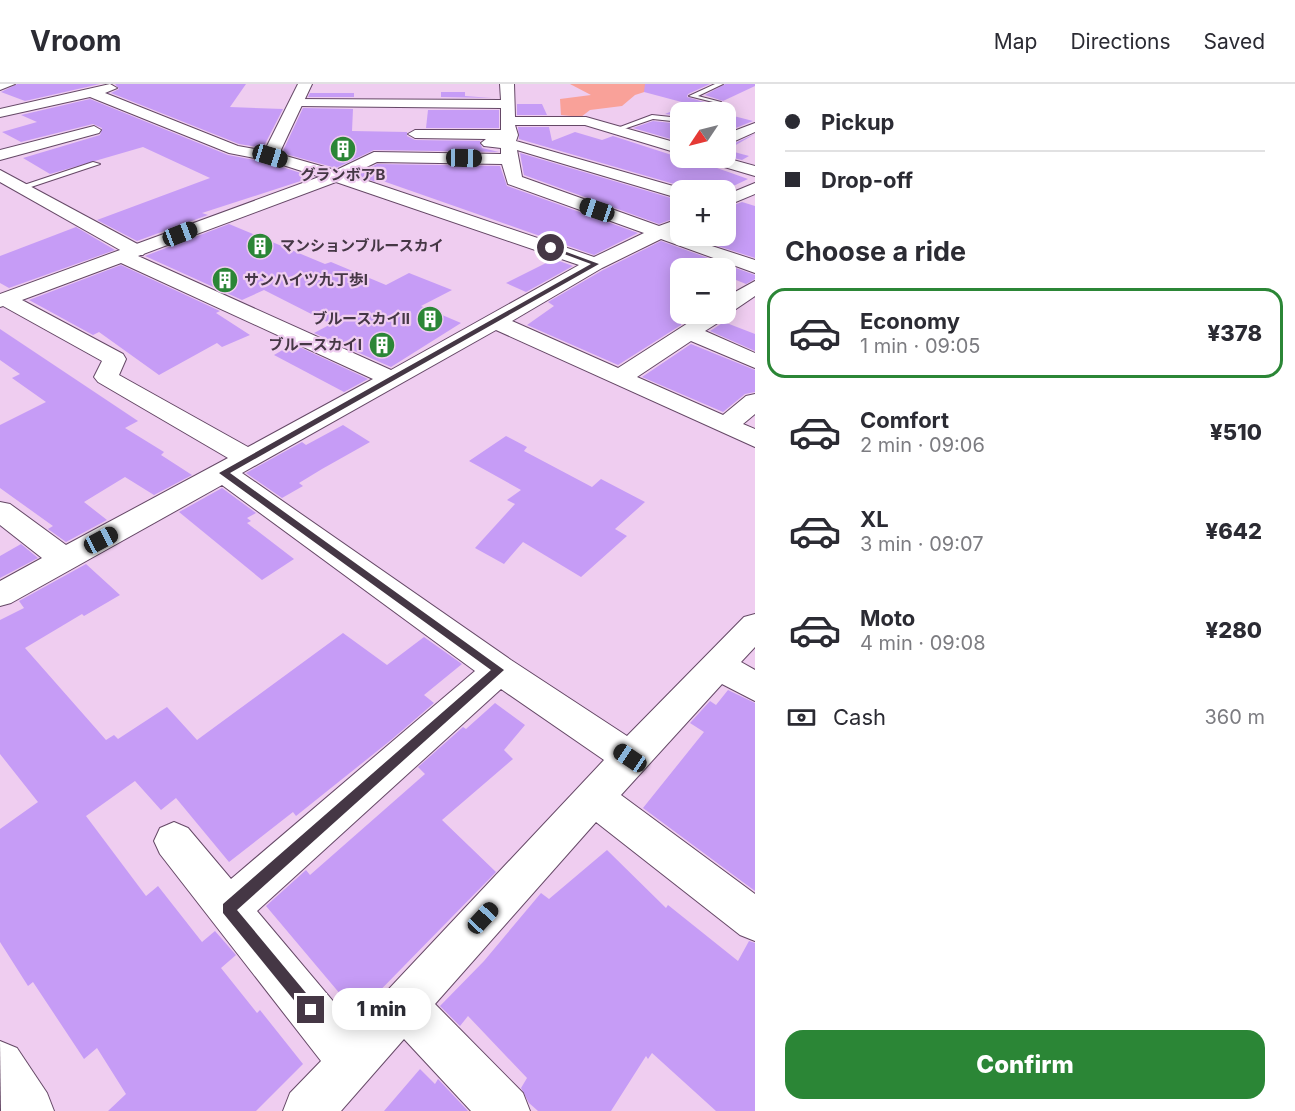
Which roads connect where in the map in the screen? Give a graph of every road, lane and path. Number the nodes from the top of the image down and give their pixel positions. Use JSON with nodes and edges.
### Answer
{"nodes":[{"id":1,"x":8,"y":84,"type":"edge"},
{"id":2,"x":57,"y":84,"type":"edge"},
{"id":3,"x":125,"y":84,"type":"edge"},
{"id":4,"x":305,"y":84,"type":"edge"},
{"id":5,"x":507,"y":84,"type":"edge"},
{"id":6,"x":720,"y":84,"type":"edge"},
{"id":7,"x":0,"y":86,"type":"edge"},
{"id":8,"x":92,"y":89,"type":"edge"},
{"id":9,"x":0,"y":94,"type":"edge"},
{"id":10,"x":297,"y":102,"type":"junction"},
{"id":11,"x":715,"y":102,"type":"edge"},
{"id":12,"x":21,"y":104,"type":"junction"},
{"id":13,"x":4,"y":112,"type":"edge"},
{"id":14,"x":670,"y":119,"type":"edge"},
{"id":15,"x":755,"y":128,"type":"edge"},
{"id":16,"x":94,"y":130,"type":"dead end"},
{"id":17,"x":616,"y":130,"type":"junction"},
{"id":18,"x":508,"y":132,"type":"junction"},
{"id":19,"x":544,"y":136,"type":"dead end"},
{"id":20,"x":736,"y":136,"type":"edge"},
{"id":21,"x":416,"y":139,"type":"dead end"},
{"id":22,"x":575,"y":145,"type":"dead end"},
{"id":23,"x":670,"y":146,"type":"edge"},
{"id":24,"x":0,"y":156,"type":"edge"},
{"id":25,"x":270,"y":156,"type":"junction"},
{"id":26,"x":549,"y":156,"type":"junction"},
{"id":27,"x":96,"y":165,"type":"dead end"},
{"id":28,"x":736,"y":166,"type":"edge"},
{"id":29,"x":755,"y":171,"type":"edge"},
{"id":30,"x":0,"y":175,"type":"edge"},
{"id":31,"x":336,"y":176,"type":"junction"},
{"id":32,"x":22,"y":187,"type":"junction"},
{"id":33,"x":755,"y":188,"type":"edge"},
{"id":34,"x":670,"y":191,"type":"edge"},
{"id":35,"x":736,"y":197,"type":"edge"},
{"id":36,"x":670,"y":227,"type":"edge"},
{"id":37,"x":670,"y":227,"type":"edge"},
{"id":38,"x":711,"y":246,"type":"edge"},
{"id":39,"x":129,"y":253,"type":"junction"},
{"id":40,"x":596,"y":264,"type":"junction"},
{"id":41,"x":755,"y":267,"type":"edge"},
{"id":42,"x":755,"y":287,"type":"edge"},
{"id":43,"x":3,"y":300,"type":"edge"},
{"id":44,"x":736,"y":300,"type":"edge"},
{"id":45,"x":495,"y":322,"type":"junction"},
{"id":46,"x":702,"y":324,"type":"edge"},
{"id":47,"x":690,"y":332,"type":"junction"},
{"id":48,"x":755,"y":360,"type":"edge"},
{"id":49,"x":620,"y":378,"type":"junction"},
{"id":50,"x":392,"y":379,"type":"junction"},
{"id":51,"x":755,"y":401,"type":"edge"},
{"id":52,"x":726,"y":426,"type":"junction"},
{"id":53,"x":755,"y":439,"type":"edge"},
{"id":54,"x":236,"y":465,"type":"junction"},
{"id":55,"x":0,"y":512,"type":"edge"},
{"id":56,"x":64,"y":559,"type":"junction"},
{"id":57,"x":0,"y":595,"type":"edge"},
{"id":58,"x":755,"y":626,"type":"edge"},
{"id":59,"x":718,"y":665,"type":"junction"},
{"id":60,"x":499,"y":670,"type":"junction"},
{"id":61,"x":755,"y":687,"type":"edge"},
{"id":62,"x":630,"y":758,"type":"junction"},
{"id":63,"x":594,"y":797,"type":"junction"},
{"id":64,"x":174,"y":841,"type":"dead end"},
{"id":65,"x":228,"y":909,"type":"junction"},
{"id":66,"x":755,"y":920,"type":"edge"},
{"id":67,"x":404,"y":1005,"type":"junction"},
{"id":68,"x":352,"y":1061,"type":"junction"},
{"id":69,"x":0,"y":1065,"type":"edge"},
{"id":70,"x":28,"y":1111,"type":"edge"},
{"id":71,"x":308,"y":1111,"type":"edge"},
{"id":72,"x":505,"y":1111,"type":"edge"}],
"edges":[{"from":1,"to":7,"type":"street"},
{"from":2,"to":12,"type":"street"},
{"from":3,"to":8,"type":"street"},
{"from":4,"to":10,"type":"street"},
{"from":5,"to":18,"type":"street"},
{"from":6,"to":11,"type":"lane"},
{"from":8,"to":13,"type":"street"},
{"from":8,"to":25,"type":"street"},
{"from":9,"to":12,"type":"street"},
{"from":10,"to":18,"type":"street"},
{"from":10,"to":25,"type":"street"},
{"from":12,"to":13,"type":"street"},
{"from":14,"to":17,"type":"lane"},
{"from":15,"to":20,"type":"street"},
{"from":16,"to":24,"type":"street"},
{"from":17,"to":18,"type":"street"},
{"from":17,"to":23,"type":"street"},
{"from":18,"to":19,"type":"street"},
{"from":18,"to":21,"type":"street"},
{"from":18,"to":26,"type":"street"},
{"from":18,"to":31,"type":"street"},
{"from":18,"to":36,"type":"street"},
{"from":22,"to":26,"type":"street"},
{"from":25,"to":31,"type":"street"},
{"from":26,"to":34,"type":"street"},
{"from":27,"to":32,"type":"lane"},
{"from":28,"to":29,"type":"street"},
{"from":30,"to":32,"type":"street"},
{"from":31,"to":39,"type":"street"},
{"from":31,"to":40,"type":"street"},
{"from":32,"to":39,"type":"street"},
{"from":33,"to":35,"type":"street"},
{"from":37,"to":40,"type":"street"},
{"from":38,"to":41,"type":"street"},
{"from":39,"to":43,"type":"street"},
{"from":39,"to":50,"type":"street"},
{"from":40,"to":45,"type":"street"},
{"from":42,"to":44,"type":"street"},
{"from":43,"to":54,"type":"street"},
{"from":45,"to":49,"type":"street"},
{"from":45,"to":50,"type":"street"},
{"from":46,"to":47,"type":"street"},
{"from":47,"to":48,"type":"street"},
{"from":47,"to":49,"type":"street"},
{"from":49,"to":52,"type":"street"},
{"from":50,"to":54,"type":"street"},
{"from":51,"to":52,"type":"street"},
{"from":52,"to":53,"type":"street"},
{"from":54,"to":56,"type":"street"},
{"from":54,"to":60,"type":"street"},
{"from":55,"to":56,"type":"street"},
{"from":56,"to":57,"type":"street"},
{"from":58,"to":59,"type":"street"},
{"from":59,"to":61,"type":"street"},
{"from":59,"to":62,"type":"street"},
{"from":60,"to":62,"type":"street"},
{"from":60,"to":65,"type":"street"},
{"from":62,"to":63,"type":"street"},
{"from":63,"to":66,"type":"street"},
{"from":63,"to":67,"type":"street"},
{"from":64,"to":65,"type":"street"},
{"from":65,"to":68,"type":"street"},
{"from":67,"to":68,"type":"street"},
{"from":67,"to":72,"type":"street"},
{"from":68,"to":71,"type":"street"},
{"from":69,"to":70,"type":"street"}]}
